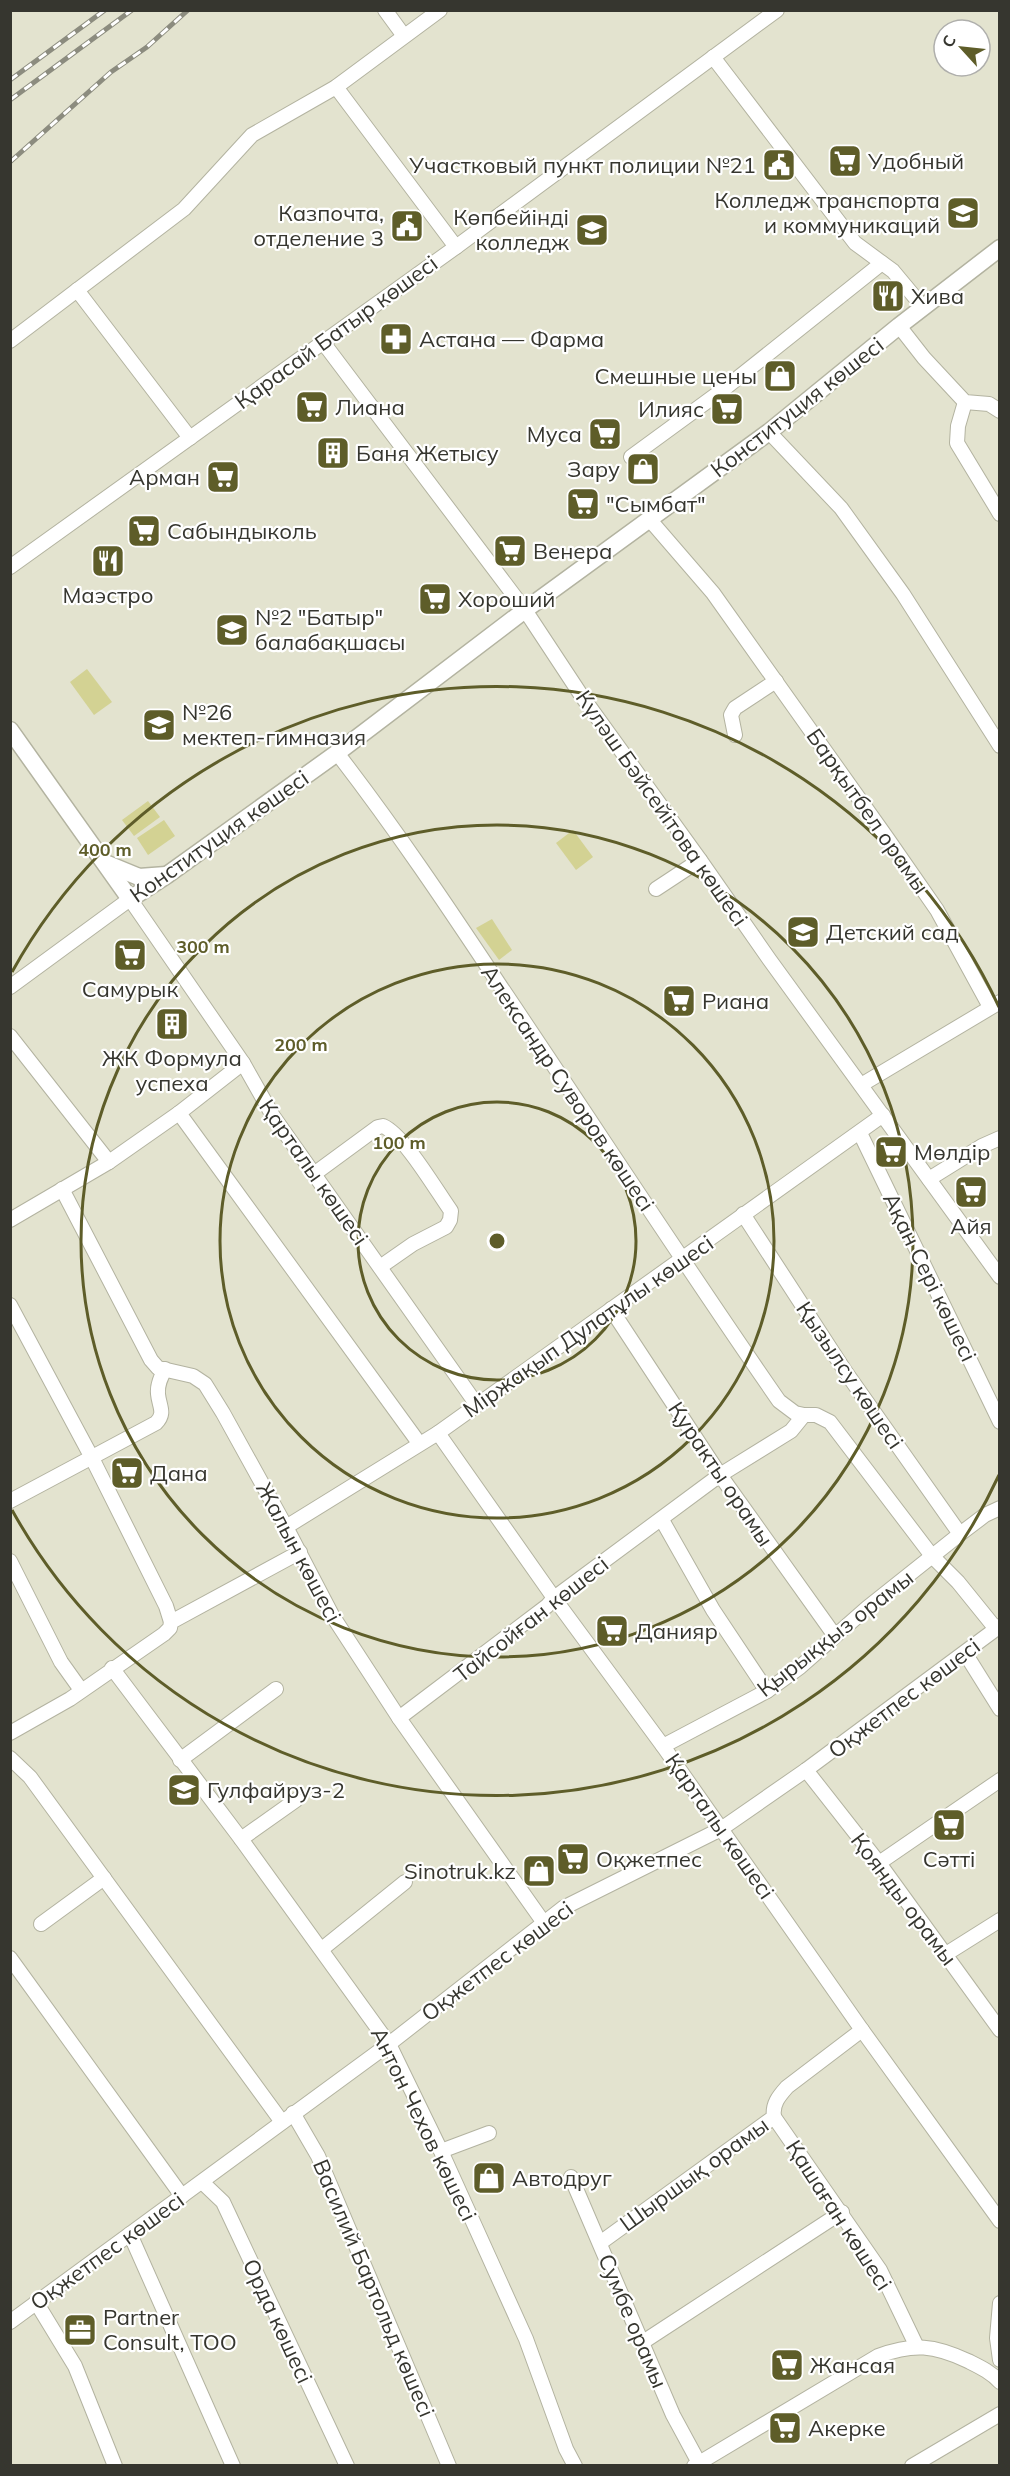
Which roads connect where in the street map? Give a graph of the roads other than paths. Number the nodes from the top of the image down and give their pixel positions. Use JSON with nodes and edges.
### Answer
{"nodes":[{"id":1,"x":385,"y":10,"type":"edge"},
{"id":2,"x":440,"y":10,"type":"edge"},
{"id":3,"x":777,"y":10,"type":"edge"},
{"id":4,"x":404,"y":36,"type":"junction"},
{"id":5,"x":713,"y":57,"type":"junction"},
{"id":6,"x":336,"y":87,"type":"junction"},
{"id":7,"x":456,"y":247,"type":"junction"},
{"id":8,"x":999,"y":248,"type":"edge"},
{"id":9,"x":882,"y":263,"type":"junction"},
{"id":10,"x":77,"y":290,"type":"junction"},
{"id":11,"x":923,"y":307,"type":"junction"},
{"id":12,"x":899,"y":326,"type":"junction"},
{"id":13,"x":10,"y":341,"type":"edge"},
{"id":14,"x":322,"y":341,"type":"junction"},
{"id":15,"x":965,"y":402,"type":"junction"},
{"id":16,"x":999,"y":411,"type":"edge"},
{"id":17,"x":769,"y":432,"type":"junction"},
{"id":18,"x":190,"y":438,"type":"junction"},
{"id":19,"x":631,"y":458,"type":"dead end"},
{"id":20,"x":999,"y":514,"type":"edge"},
{"id":21,"x":650,"y":520,"type":"junction"},
{"id":22,"x":10,"y":567,"type":"edge"},
{"id":23,"x":525,"y":610,"type":"junction"},
{"id":24,"x":776,"y":681,"type":"junction"},
{"id":25,"x":10,"y":730,"type":"edge"},
{"id":26,"x":735,"y":735,"type":"dead end"},
{"id":27,"x":999,"y":746,"type":"edge"},
{"id":28,"x":337,"y":753,"type":"junction"},
{"id":29,"x":700,"y":860,"type":"junction"},
{"id":30,"x":103,"y":862,"type":"junction"},
{"id":31,"x":167,"y":875,"type":"junction"},
{"id":32,"x":656,"y":889,"type":"dead end"},
{"id":33,"x":130,"y":899,"type":"junction"},
{"id":34,"x":10,"y":987,"type":"edge"},
{"id":35,"x":995,"y":1005,"type":"edge"},
{"id":36,"x":10,"y":1036,"type":"edge"},
{"id":37,"x":243,"y":1063,"type":"junction"},
{"id":38,"x":861,"y":1085,"type":"junction"},
{"id":39,"x":179,"y":1113,"type":"junction"},
{"id":40,"x":883,"y":1114,"type":"junction"},
{"id":41,"x":860,"y":1132,"type":"junction"},
{"id":42,"x":999,"y":1138,"type":"edge"},
{"id":43,"x":109,"y":1162,"type":"junction"},
{"id":44,"x":314,"y":1174,"type":"junction"},
{"id":45,"x":929,"y":1179,"type":"junction"},
{"id":46,"x":62,"y":1190,"type":"junction"},
{"id":47,"x":743,"y":1214,"type":"junction"},
{"id":48,"x":10,"y":1220,"type":"edge"},
{"id":49,"x":682,"y":1260,"type":"junction"},
{"id":50,"x":380,"y":1267,"type":"junction"},
{"id":51,"x":999,"y":1277,"type":"edge"},
{"id":52,"x":10,"y":1305,"type":"edge"},
{"id":53,"x":611,"y":1309,"type":"junction"},
{"id":54,"x":165,"y":1369,"type":"junction"},
{"id":55,"x":477,"y":1405,"type":"junction"},
{"id":56,"x":810,"y":1415,"type":"junction"},
{"id":57,"x":999,"y":1422,"type":"edge"},
{"id":58,"x":438,"y":1433,"type":"junction"},
{"id":59,"x":419,"y":1443,"type":"junction"},
{"id":60,"x":92,"y":1458,"type":"junction"},
{"id":61,"x":720,"y":1475,"type":"junction"},
{"id":62,"x":10,"y":1502,"type":"edge"},
{"id":63,"x":999,"y":1508,"type":"edge"},
{"id":64,"x":662,"y":1520,"type":"junction"},
{"id":65,"x":286,"y":1527,"type":"junction"},
{"id":66,"x":960,"y":1534,"type":"junction"},
{"id":67,"x":300,"y":1552,"type":"junction"},
{"id":68,"x":932,"y":1556,"type":"junction"},
{"id":69,"x":10,"y":1561,"type":"edge"},
{"id":70,"x":554,"y":1598,"type":"junction"},
{"id":71,"x":171,"y":1622,"type":"junction"},
{"id":72,"x":998,"y":1628,"type":"edge"},
{"id":73,"x":835,"y":1636,"type":"junction"},
{"id":74,"x":965,"y":1653,"type":"junction"},
{"id":75,"x":112,"y":1668,"type":"junction"},
{"id":76,"x":276,"y":1689,"type":"dead end"},
{"id":77,"x":81,"y":1690,"type":"junction"},
{"id":78,"x":767,"y":1691,"type":"junction"},
{"id":79,"x":999,"y":1708,"type":"edge"},
{"id":80,"x":399,"y":1718,"type":"junction"},
{"id":81,"x":10,"y":1733,"type":"edge"},
{"id":82,"x":663,"y":1746,"type":"junction"},
{"id":83,"x":10,"y":1758,"type":"edge"},
{"id":84,"x":180,"y":1760,"type":"junction"},
{"id":85,"x":806,"y":1770,"type":"junction"},
{"id":86,"x":999,"y":1780,"type":"edge"},
{"id":87,"x":296,"y":1800,"type":"dead end"},
{"id":88,"x":721,"y":1829,"type":"junction"},
{"id":89,"x":241,"y":1839,"type":"junction"},
{"id":90,"x":879,"y":1863,"type":"junction"},
{"id":91,"x":104,"y":1878,"type":"junction"},
{"id":92,"x":405,"y":1882,"type":"dead end"},
{"id":93,"x":999,"y":1920,"type":"edge"},
{"id":94,"x":544,"y":1923,"type":"junction"},
{"id":95,"x":41,"y":1924,"type":"dead end"},
{"id":96,"x":322,"y":1949,"type":"junction"},
{"id":97,"x":946,"y":1954,"type":"junction"},
{"id":98,"x":10,"y":1958,"type":"edge"},
{"id":99,"x":862,"y":2030,"type":"junction"},
{"id":100,"x":999,"y":2031,"type":"edge"},
{"id":101,"x":389,"y":2044,"type":"junction"},
{"id":102,"x":774,"y":2117,"type":"junction"},
{"id":103,"x":288,"y":2118,"type":"junction"},
{"id":104,"x":489,"y":2133,"type":"dead end"},
{"id":105,"x":441,"y":2151,"type":"junction"},
{"id":106,"x":571,"y":2177,"type":"dead end"},
{"id":107,"x":202,"y":2182,"type":"junction"},
{"id":108,"x":182,"y":2196,"type":"junction"},
{"id":109,"x":842,"y":2212,"type":"junction"},
{"id":110,"x":999,"y":2221,"type":"edge"},
{"id":111,"x":130,"y":2234,"type":"junction"},
{"id":112,"x":600,"y":2243,"type":"junction"},
{"id":113,"x":36,"y":2302,"type":"junction"},
{"id":114,"x":999,"y":2303,"type":"edge"},
{"id":115,"x":10,"y":2322,"type":"edge"},
{"id":116,"x":998,"y":2338,"type":"edge"},
{"id":117,"x":643,"y":2342,"type":"junction"},
{"id":118,"x":917,"y":2348,"type":"junction"},
{"id":119,"x":999,"y":2360,"type":"edge"},
{"id":120,"x":999,"y":2382,"type":"edge"},
{"id":121,"x":999,"y":2414,"type":"edge"},
{"id":122,"x":697,"y":2464,"type":"edge"},
{"id":123,"x":115,"y":2466,"type":"edge"},
{"id":124,"x":233,"y":2466,"type":"edge"},
{"id":125,"x":347,"y":2466,"type":"edge"},
{"id":126,"x":449,"y":2466,"type":"edge"},
{"id":127,"x":575,"y":2466,"type":"edge"},
{"id":128,"x":912,"y":2466,"type":"edge"}],
"edges":[{"from":1,"to":4,"type":"street"},
{"from":2,"to":4,"type":"street"},
{"from":3,"to":5,"type":"street","name":"Қарасай Батыр көшесі"},
{"from":4,"to":6,"type":"street"},
{"from":5,"to":7,"type":"street","name":"Қарасай Батыр көшесі"},
{"from":5,"to":9,"type":"street"},
{"from":6,"to":7,"type":"street"},
{"from":6,"to":10,"type":"street"},
{"from":7,"to":14,"type":"street","name":"Қарасай Батыр көшесі"},
{"from":8,"to":11,"type":"main road","name":"Конституция көшесі"},
{"from":9,"to":11,"type":"street"},
{"from":9,"to":19,"type":"street"},
{"from":10,"to":13,"type":"street"},
{"from":10,"to":18,"type":"street"},
{"from":11,"to":12,"type":"main road","name":"Конституция көшесі"},
{"from":12,"to":15,"type":"street"},
{"from":12,"to":17,"type":"main road","name":"Конституция көшесі"},
{"from":14,"to":18,"type":"street","name":"Қарасай Батыр көшесі"},
{"from":14,"to":23,"type":"street","name":"Күләш Бәйсейітова көшесі"},
{"from":15,"to":16,"type":"street"},
{"from":15,"to":20,"type":"street"},
{"from":17,"to":21,"type":"main road","name":"Конституция көшесі"},
{"from":17,"to":27,"type":"street"},
{"from":18,"to":22,"type":"street","name":"Қарасай Батыр көшесі"},
{"from":21,"to":23,"type":"main road","name":"Конституция көшесі"},
{"from":21,"to":24,"type":"street","name":"Барқытбел орамы"},
{"from":23,"to":28,"type":"main road","name":"Конституция көшесі"},
{"from":23,"to":29,"type":"street","name":"Күләш Бәйсейітова көшесі"},
{"from":24,"to":26,"type":"street"},
{"from":24,"to":35,"type":"street","name":"Барқытбел орамы"},
{"from":25,"to":30,"type":"main road","name":"Қарталы көшесі"},
{"from":28,"to":31,"type":"main road","name":"Конституция көшесі"},
{"from":28,"to":49,"type":"street","name":"Александр Суворов көшесі"},
{"from":29,"to":32,"type":"street"},
{"from":29,"to":38,"type":"street","name":"Күләш Бәйсейітова көшесі"},
{"from":30,"to":31,"type":"main road"},
{"from":30,"to":33,"type":"main road","name":"Қарталы көшесі"},
{"from":31,"to":33,"type":"main road","name":"Конституция көшесі"},
{"from":33,"to":34,"type":"street","name":"Конституция көшесі"},
{"from":33,"to":37,"type":"street","name":"Қарталы көшесі"},
{"from":35,"to":38,"type":"street"},
{"from":36,"to":43,"type":"street"},
{"from":37,"to":39,"type":"street"},
{"from":37,"to":44,"type":"street","name":"Қарталы көшесі"},
{"from":38,"to":40,"type":"street","name":"Күләш Бәйсейітова көшесі"},
{"from":39,"to":43,"type":"street"},
{"from":39,"to":59,"type":"street"},
{"from":40,"to":41,"type":"street","name":"Міржақып Дулатұлы көшесі"},
{"from":40,"to":45,"type":"street","name":"Күләш Бәйсейітова көшесі"},
{"from":41,"to":47,"type":"street","name":"Міржақып Дулатұлы көшесі"},
{"from":41,"to":57,"type":"street","name":"Ақан Сері көшесі"},
{"from":42,"to":45,"type":"street"},
{"from":43,"to":46,"type":"street"},
{"from":44,"to":50,"type":"street","name":"Қарталы көшесі"},
{"from":44,"to":50,"type":"street"},
{"from":45,"to":51,"type":"street","name":"Күләш Бәйсейітова көшесі"},
{"from":46,"to":48,"type":"street"},
{"from":46,"to":54,"type":"street","name":"Жалын көшесі"},
{"from":47,"to":49,"type":"street","name":"Міржақып Дулатұлы көшесі"},
{"from":47,"to":66,"type":"street","name":"Қызылсу көшесі"},
{"from":49,"to":53,"type":"street","name":"Міржақып Дулатұлы көшесі"},
{"from":49,"to":56,"type":"street","name":"Александр Суворов көшесі"},
{"from":50,"to":55,"type":"street","name":"Қарталы көшесі"},
{"from":52,"to":60,"type":"street"},
{"from":53,"to":55,"type":"street","name":"Міржақып Дулатұлы көшесі"},
{"from":53,"to":61,"type":"street","name":"Қуракты орамы"},
{"from":54,"to":60,"type":"street"},
{"from":54,"to":65,"type":"street","name":"Жалын көшесі"},
{"from":55,"to":58,"type":"street","name":"Міржақып Дулатұлы көшесі"},
{"from":56,"to":61,"type":"street","name":"Тайсойған көшесі"},
{"from":56,"to":68,"type":"street","name":"Александр Суворов көшесі"},
{"from":58,"to":59,"type":"street","name":"Міржақып Дулатұлы көшесі"},
{"from":58,"to":70,"type":"street","name":"Қарталы көшесі"},
{"from":59,"to":65,"type":"street","name":"Міржақып Дулатұлы көшесі"},
{"from":60,"to":62,"type":"street"},
{"from":60,"to":71,"type":"street"},
{"from":61,"to":64,"type":"street","name":"Тайсойған көшесі"},
{"from":61,"to":73,"type":"street","name":"Қуракты орамы"},
{"from":63,"to":66,"type":"street","name":"Қырыққыз орамы"},
{"from":64,"to":70,"type":"street","name":"Тайсойған көшесі"},
{"from":64,"to":78,"type":"street"},
{"from":65,"to":67,"type":"street","name":"Жалын көшесі"},
{"from":66,"to":68,"type":"street","name":"Қырыққыз орамы"},
{"from":67,"to":71,"type":"street"},
{"from":67,"to":80,"type":"street","name":"Жалын көшесі"},
{"from":68,"to":72,"type":"street","name":"Александр Суворов көшесі"},
{"from":68,"to":73,"type":"street","name":"Қырыққыз орамы"},
{"from":69,"to":77,"type":"street"},
{"from":70,"to":80,"type":"street","name":"Тайсойған көшесі"},
{"from":70,"to":82,"type":"street","name":"Қарталы көшесі"},
{"from":71,"to":75,"type":"street"},
{"from":72,"to":74,"type":"street","name":"Оқжетпес көшесі"},
{"from":73,"to":78,"type":"street","name":"Қырыққыз орамы"},
{"from":74,"to":79,"type":"street"},
{"from":74,"to":85,"type":"street","name":"Оқжетпес көшесі"},
{"from":75,"to":77,"type":"street"},
{"from":75,"to":84,"type":"street","name":"Антон Чехов көшесі"},
{"from":76,"to":84,"type":"street"},
{"from":77,"to":81,"type":"street"},
{"from":78,"to":82,"type":"street","name":"Қырыққыз орамы"},
{"from":80,"to":94,"type":"street","name":"Жалын көшесі"},
{"from":82,"to":88,"type":"street","name":"Қарталы көшесі"},
{"from":83,"to":91,"type":"street","name":"Василий Бартольд көшесі"},
{"from":84,"to":89,"type":"street","name":"Антон Чехов көшесі"},
{"from":85,"to":88,"type":"street","name":"Оқжетпес көшесі"},
{"from":85,"to":90,"type":"street","name":"Қоянды орамы"},
{"from":86,"to":90,"type":"street"},
{"from":87,"to":89,"type":"street"},
{"from":88,"to":94,"type":"street","name":"Оқжетпес көшесі"},
{"from":88,"to":99,"type":"street","name":"Қарталы көшесі"},
{"from":89,"to":96,"type":"street","name":"Антон Чехов көшесі"},
{"from":90,"to":97,"type":"street","name":"Қоянды орамы"},
{"from":91,"to":95,"type":"street"},
{"from":91,"to":103,"type":"street","name":"Василий Бартольд көшесі"},
{"from":92,"to":96,"type":"street"},
{"from":93,"to":97,"type":"street"},
{"from":94,"to":101,"type":"street","name":"Оқжетпес көшесі"},
{"from":96,"to":101,"type":"street","name":"Антон Чехов көшесі"},
{"from":97,"to":100,"type":"street","name":"Қоянды орамы"},
{"from":98,"to":108,"type":"street"},
{"from":99,"to":102,"type":"street","name":"Шыршық орамы"},
{"from":99,"to":110,"type":"street","name":"Қарталы көшесі"},
{"from":101,"to":103,"type":"street","name":"Оқжетпес көшесі"},
{"from":101,"to":105,"type":"street","name":"Антон Чехов көшесі"},
{"from":102,"to":109,"type":"street","name":"Қашаған көшесі"},
{"from":102,"to":112,"type":"street","name":"Шыршық орамы"},
{"from":103,"to":107,"type":"street","name":"Оқжетпес көшесі"},
{"from":103,"to":126,"type":"street","name":"Василий Бартольд көшесі"},
{"from":104,"to":105,"type":"street"},
{"from":105,"to":127,"type":"street","name":"Антон Чехов көшесі"},
{"from":106,"to":112,"type":"street","name":"Сумбе орамы"},
{"from":107,"to":108,"type":"street","name":"Оқжетпес көшесі"},
{"from":107,"to":125,"type":"street","name":"Орда көшесі"},
{"from":108,"to":111,"type":"street","name":"Оқжетпес көшесі"},
{"from":109,"to":117,"type":"street"},
{"from":109,"to":118,"type":"street","name":"Қашаған көшесі"},
{"from":111,"to":113,"type":"street","name":"Оқжетпес көшесі"},
{"from":111,"to":124,"type":"street"},
{"from":112,"to":117,"type":"street","name":"Сумбе орамы"},
{"from":113,"to":115,"type":"street","name":"Оқжетпес көшесі"},
{"from":113,"to":123,"type":"street"},
{"from":114,"to":116,"type":"street"},
{"from":116,"to":119,"type":"street"},
{"from":117,"to":122,"type":"street","name":"Сумбе орамы"},
{"from":118,"to":120,"type":"street"},
{"from":118,"to":122,"type":"street"},
{"from":121,"to":128,"type":"street"}]}
